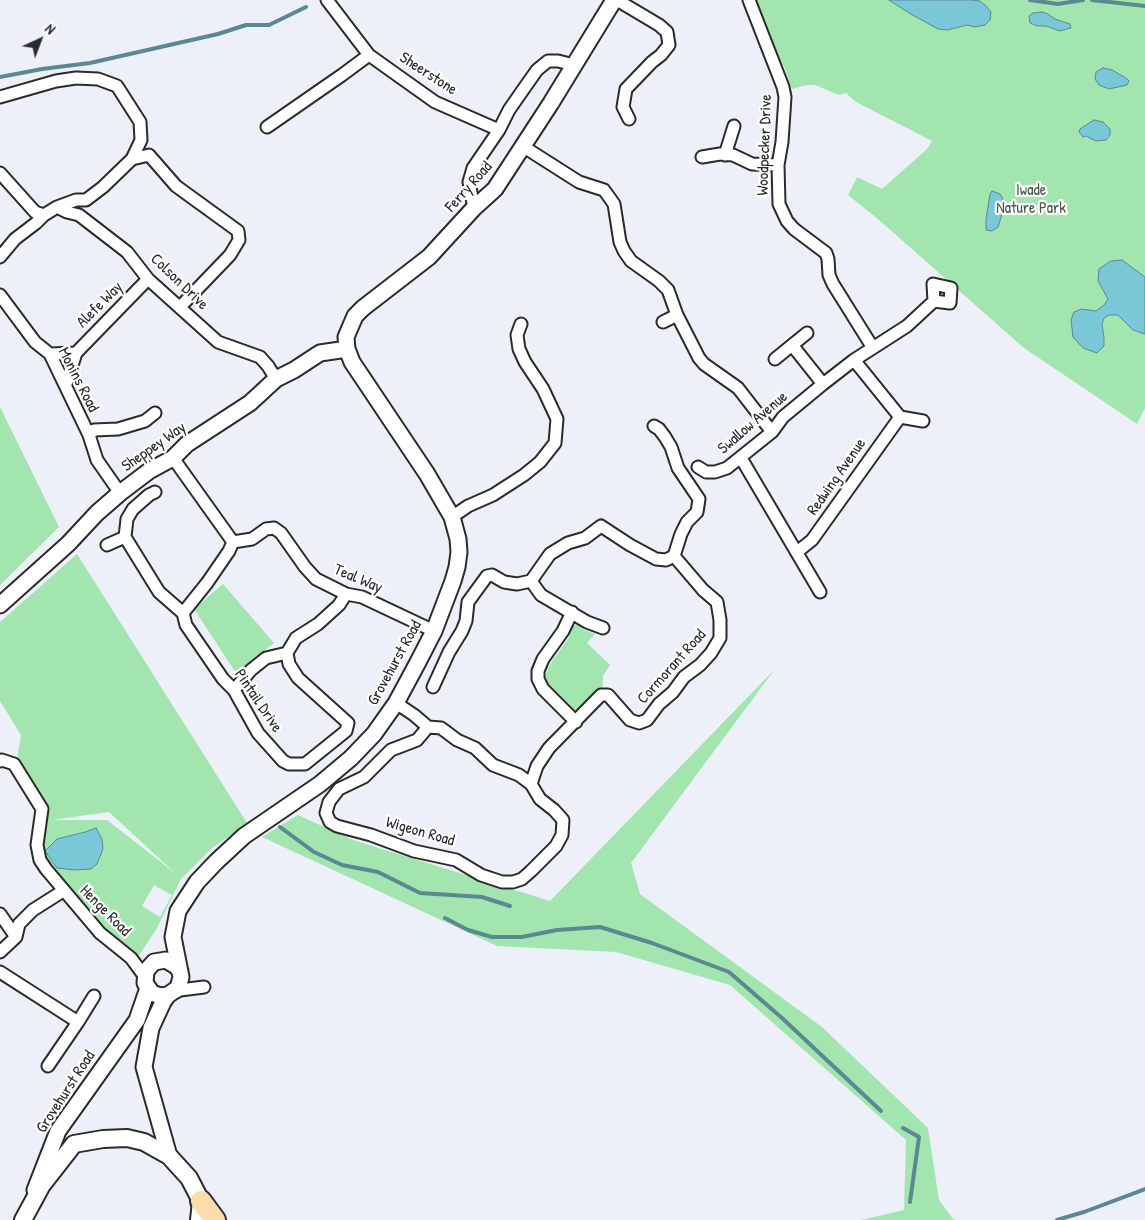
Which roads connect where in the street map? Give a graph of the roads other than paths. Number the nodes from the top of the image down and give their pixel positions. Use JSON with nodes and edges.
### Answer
{"nodes":[{"id":1,"x":327,"y":0,"type":"edge"},
{"id":2,"x":616,"y":0,"type":"edge"},
{"id":3,"x":749,"y":0,"type":"edge"},
{"id":4,"x":369,"y":55,"type":"junction"},
{"id":5,"x":574,"y":65,"type":"junction"},
{"id":6,"x":0,"y":97,"type":"edge"},
{"id":7,"x":629,"y":119,"type":"dead end"},
{"id":8,"x":267,"y":126,"type":"dead end"},
{"id":9,"x":734,"y":126,"type":"dead end"},
{"id":10,"x":499,"y":130,"type":"junction"},
{"id":11,"x":524,"y":147,"type":"junction"},
{"id":12,"x":725,"y":155,"type":"junction"},
{"id":13,"x":702,"y":156,"type":"dead end"},
{"id":14,"x":132,"y":159,"type":"junction"},
{"id":15,"x":778,"y":165,"type":"junction"},
{"id":16,"x":0,"y":174,"type":"edge"},
{"id":17,"x":57,"y":207,"type":"junction"},
{"id":18,"x":474,"y":208,"type":"junction"},
{"id":19,"x":44,"y":215,"type":"junction"},
{"id":20,"x":0,"y":256,"type":"edge"},
{"id":21,"x":148,"y":279,"type":"junction"},
{"id":22,"x":0,"y":295,"type":"edge"},
{"id":23,"x":934,"y":300,"type":"dead end"},
{"id":24,"x":180,"y":307,"type":"junction"},
{"id":25,"x":678,"y":315,"type":"junction"},
{"id":26,"x":664,"y":322,"type":"dead end"},
{"id":27,"x":515,"y":331,"type":"dead end"},
{"id":28,"x":807,"y":332,"type":"dead end"},
{"id":29,"x":792,"y":345,"type":"junction"},
{"id":30,"x":873,"y":348,"type":"junction"},
{"id":31,"x":347,"y":349,"type":"junction"},
{"id":32,"x":76,"y":353,"type":"junction"},
{"id":33,"x":50,"y":354,"type":"junction"},
{"id":34,"x":775,"y":359,"type":"dead end"},
{"id":35,"x":854,"y":360,"type":"junction"},
{"id":36,"x":276,"y":379,"type":"junction"},
{"id":37,"x":66,"y":384,"type":"junction"},
{"id":38,"x":823,"y":384,"type":"junction"},
{"id":39,"x":155,"y":412,"type":"dead end"},
{"id":40,"x":900,"y":417,"type":"junction"},
{"id":41,"x":923,"y":421,"type":"dead end"},
{"id":42,"x":654,"y":426,"type":"dead end"},
{"id":43,"x":772,"y":432,"type":"junction"},
{"id":44,"x":89,"y":435,"type":"junction"},
{"id":45,"x":173,"y":458,"type":"junction"},
{"id":46,"x":741,"y":458,"type":"junction"},
{"id":47,"x":698,"y":467,"type":"dead end"},
{"id":48,"x":155,"y":492,"type":"dead end"},
{"id":49,"x":120,"y":493,"type":"junction"},
{"id":50,"x":452,"y":517,"type":"junction"},
{"id":51,"x":125,"y":537,"type":"junction"},
{"id":52,"x":233,"y":542,"type":"junction"},
{"id":53,"x":107,"y":545,"type":"dead end"},
{"id":54,"x":797,"y":552,"type":"junction"},
{"id":55,"x":674,"y":556,"type":"junction"},
{"id":56,"x":531,"y":581,"type":"junction"},
{"id":57,"x":820,"y":592,"type":"dead end"},
{"id":58,"x":346,"y":594,"type":"junction"},
{"id":59,"x":0,"y":605,"type":"edge"},
{"id":60,"x":572,"y":612,"type":"junction"},
{"id":61,"x":183,"y":613,"type":"junction"},
{"id":62,"x":603,"y":628,"type":"dead end"},
{"id":63,"x":434,"y":631,"type":"junction"},
{"id":64,"x":287,"y":653,"type":"junction"},
{"id":65,"x":433,"y":687,"type":"dead end"},
{"id":66,"x":234,"y":690,"type":"junction"},
{"id":67,"x":396,"y":703,"type":"junction"},
{"id":68,"x":576,"y":722,"type":"junction"},
{"id":69,"x":428,"y":727,"type":"junction"},
{"id":70,"x":0,"y":761,"type":"edge"},
{"id":71,"x":531,"y":784,"type":"junction"},
{"id":72,"x":63,"y":891,"type":"junction"},
{"id":73,"x":0,"y":914,"type":"edge"},
{"id":74,"x":16,"y":937,"type":"junction"},
{"id":75,"x":173,"y":937,"type":"junction"},
{"id":76,"x":0,"y":952,"type":"edge"},
{"id":77,"x":125,"y":953,"type":"junction"},
{"id":78,"x":157,"y":961,"type":"junction"},
{"id":79,"x":180,"y":971,"type":"junction"},
{"id":80,"x":0,"y":972,"type":"edge"},
{"id":81,"x":146,"y":982,"type":"junction"},
{"id":82,"x":171,"y":994,"type":"junction"},
{"id":83,"x":94,"y":996,"type":"dead end"},
{"id":84,"x":78,"y":1022,"type":"junction"},
{"id":85,"x":48,"y":1066,"type":"dead end"},
{"id":86,"x":169,"y":1156,"type":"junction"},
{"id":87,"x":200,"y":1210,"type":"edge"},
{"id":88,"x":23,"y":1220,"type":"edge"},
{"id":89,"x":215,"y":1220,"type":"edge"}],
"edges":[{"from":1,"to":4,"type":"street","name":"Sheerstone"},
{"from":2,"to":5,"type":"street","name":"Ferry Road"},
{"from":2,"to":7,"type":"street"},
{"from":3,"to":15,"type":"street","name":"Woodpecker Drive"},
{"from":4,"to":8,"type":"street"},
{"from":4,"to":10,"type":"street","name":"Sheerstone"},
{"from":5,"to":10,"type":"street"},
{"from":5,"to":11,"type":"street","name":"Ferry Road"},
{"from":6,"to":14,"type":"street"},
{"from":9,"to":12,"type":"street"},
{"from":10,"to":18,"type":"street"},
{"from":11,"to":18,"type":"street","name":"Ferry Road"},
{"from":11,"to":25,"type":"street"},
{"from":12,"to":13,"type":"street"},
{"from":12,"to":15,"type":"street"},
{"from":14,"to":17,"type":"street"},
{"from":14,"to":24,"type":"street"},
{"from":15,"to":30,"type":"street","name":"Woodpecker Drive"},
{"from":16,"to":19,"type":"street"},
{"from":17,"to":19,"type":"street"},
{"from":17,"to":21,"type":"street","name":"Colson Drive"},
{"from":18,"to":31,"type":"street","name":"Ferry Road"},
{"from":19,"to":20,"type":"street"},
{"from":21,"to":24,"type":"street","name":"Colson Drive"},
{"from":21,"to":32,"type":"street","name":"Alefe Way"},
{"from":22,"to":33,"type":"street","name":"Monins Road"},
{"from":23,"to":30,"type":"street","name":"Swallow Avenue"},
{"from":24,"to":36,"type":"street","name":"Colson Drive"},
{"from":25,"to":26,"type":"street"},
{"from":25,"to":43,"type":"street"},
{"from":27,"to":50,"type":"street"},
{"from":28,"to":29,"type":"street"},
{"from":29,"to":34,"type":"street"},
{"from":29,"to":38,"type":"street"},
{"from":30,"to":35,"type":"street","name":"Swallow Avenue"},
{"from":31,"to":36,"type":"street","name":"Sheppey Way"},
{"from":31,"to":50,"type":"street","name":"Grovehurst Road"},
{"from":32,"to":33,"type":"street","name":"Alefe Way"},
{"from":32,"to":37,"type":"street","name":"Alefe Way"},
{"from":33,"to":37,"type":"street","name":"Monins Road"},
{"from":35,"to":38,"type":"street","name":"Swallow Avenue"},
{"from":35,"to":40,"type":"street"},
{"from":36,"to":45,"type":"street","name":"Sheppey Way"},
{"from":37,"to":44,"type":"street","name":"Monins Road"},
{"from":38,"to":43,"type":"street","name":"Swallow Avenue"},
{"from":39,"to":44,"type":"street","name":"Monins Road"},
{"from":40,"to":41,"type":"street"},
{"from":40,"to":54,"type":"street","name":"Redwing Avenue"},
{"from":42,"to":55,"type":"street"},
{"from":43,"to":46,"type":"street","name":"Swallow Avenue"},
{"from":44,"to":49,"type":"street","name":"Monins Road"},
{"from":45,"to":49,"type":"street","name":"Sheppey Way"},
{"from":45,"to":52,"type":"street"},
{"from":46,"to":47,"type":"street","name":"Swallow Avenue"},
{"from":46,"to":54,"type":"street"},
{"from":48,"to":51,"type":"street"},
{"from":49,"to":59,"type":"street","name":"Sheppey Way"},
{"from":50,"to":63,"type":"street","name":"Grovehurst Road"},
{"from":51,"to":53,"type":"street"},
{"from":51,"to":61,"type":"street","name":"Pintail Drive"},
{"from":52,"to":58,"type":"street","name":"Teal Way"},
{"from":52,"to":61,"type":"street"},
{"from":54,"to":57,"type":"street"},
{"from":55,"to":56,"type":"street"},
{"from":55,"to":68,"type":"street","name":"Cormorant Road"},
{"from":56,"to":60,"type":"street"},
{"from":56,"to":65,"type":"street"},
{"from":58,"to":63,"type":"street","name":"Teal Way"},
{"from":58,"to":64,"type":"street"},
{"from":60,"to":62,"type":"street"},
{"from":60,"to":68,"type":"street"},
{"from":61,"to":66,"type":"street","name":"Pintail Drive"},
{"from":63,"to":67,"type":"street","name":"Grovehurst Road"},
{"from":64,"to":66,"type":"street"},
{"from":64,"to":66,"type":"street","name":"Pintail Drive"},
{"from":67,"to":69,"type":"street"},
{"from":67,"to":75,"type":"street","name":"Grovehurst Road"},
{"from":68,"to":71,"type":"street","name":"Cormorant Road"},
{"from":69,"to":71,"type":"street"},
{"from":69,"to":71,"type":"street","name":"Wigeon Road"},
{"from":70,"to":72,"type":"street","name":"Henge Road"},
{"from":72,"to":74,"type":"street","name":"Henge Road"},
{"from":72,"to":77,"type":"street","name":"Henge Road"},
{"from":73,"to":74,"type":"street"},
{"from":74,"to":76,"type":"street","name":"Henge Road"},
{"from":75,"to":78,"type":"street","name":"Grovehurst Road"},
{"from":75,"to":79,"type":"street","name":"Grovehurst Road"},
{"from":77,"to":78,"type":"street"},
{"from":77,"to":81,"type":"street"},
{"from":78,"to":79,"type":"street"},
{"from":78,"to":81,"type":"street"},
{"from":79,"to":82,"type":"street"},
{"from":79,"to":82,"type":"street"},
{"from":80,"to":84,"type":"street"},
{"from":81,"to":82,"type":"street"},
{"from":81,"to":88,"type":"street","name":"Grovehurst Road"},
{"from":82,"to":86,"type":"street"},
{"from":83,"to":84,"type":"street"},
{"from":84,"to":85,"type":"street"},
{"from":86,"to":87,"type":"main road"},
{"from":86,"to":88,"type":"main road"},
{"from":87,"to":89,"type":"highway"}]}
